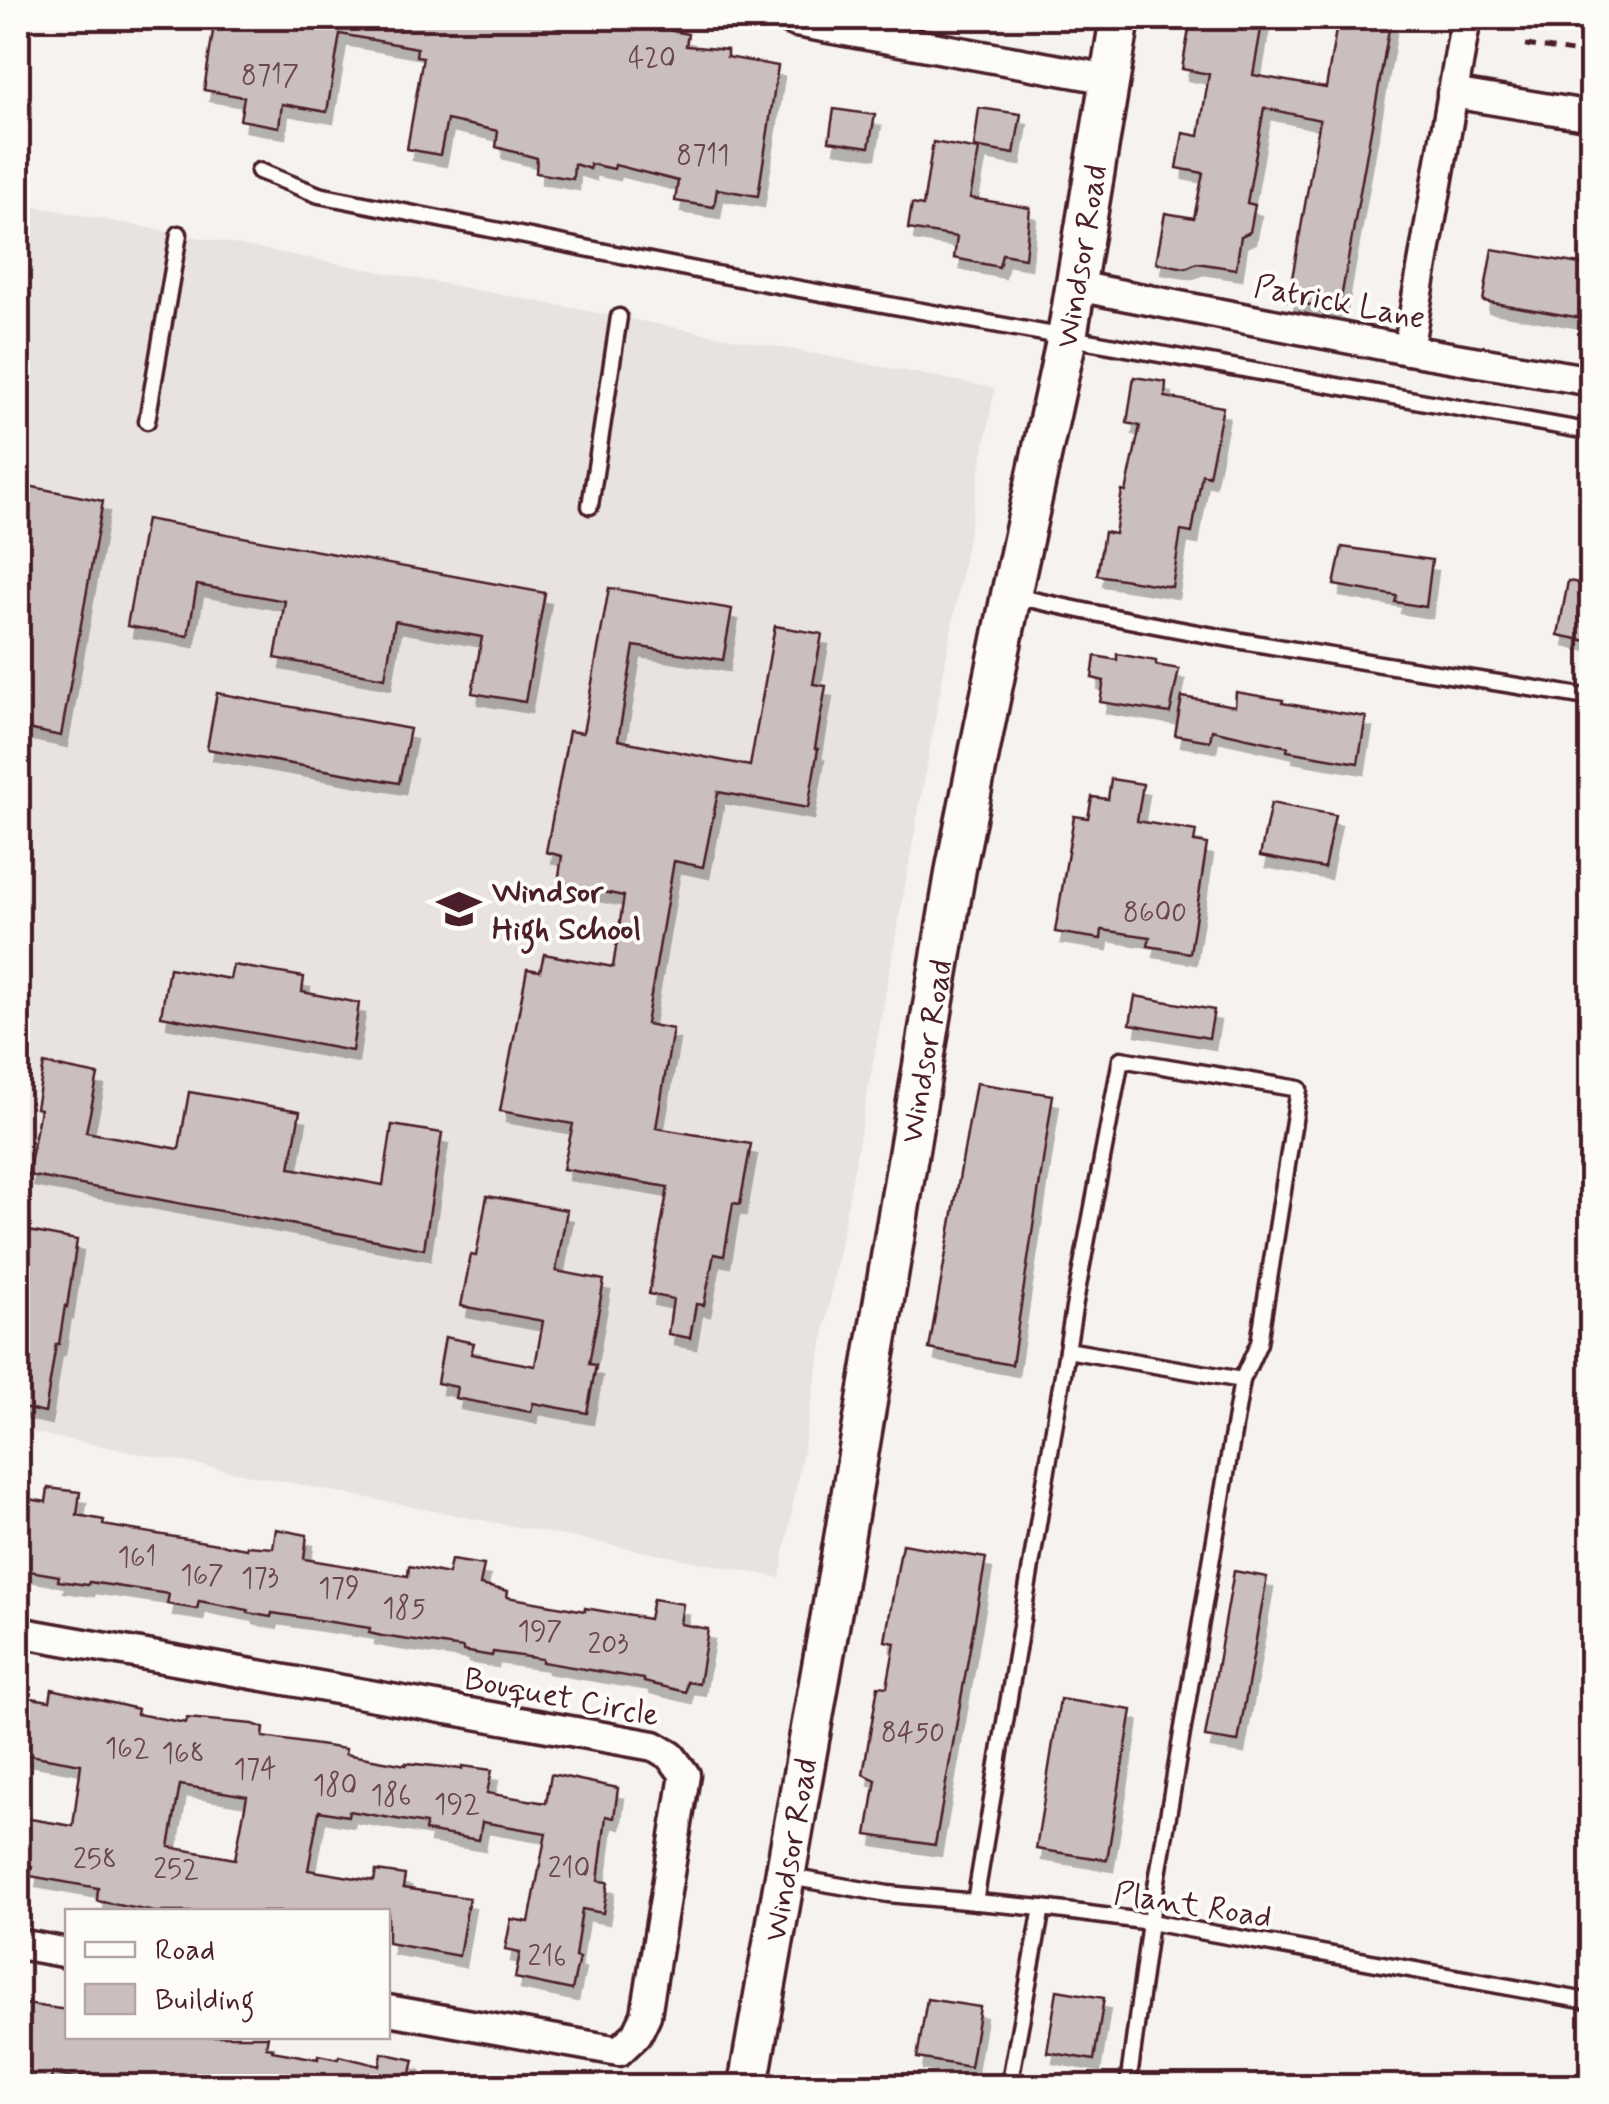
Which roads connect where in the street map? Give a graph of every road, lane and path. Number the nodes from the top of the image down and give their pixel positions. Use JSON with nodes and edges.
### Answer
{"nodes":[{"id":1,"x":786,"y":18,"type":"edge"},
{"id":2,"x":1120,"y":18,"type":"edge"},
{"id":3,"x":1466,"y":18,"type":"edge"},
{"id":4,"x":1526,"y":44,"type":"dead end"},
{"id":5,"x":1592,"y":55,"type":"edge"},
{"id":6,"x":1109,"y":78,"type":"junction"},
{"id":7,"x":1452,"y":93,"type":"junction"},
{"id":8,"x":1592,"y":116,"type":"edge"},
{"id":9,"x":259,"y":172,"type":"dead end"},
{"id":10,"x":179,"y":234,"type":"dead end"},
{"id":11,"x":1076,"y":286,"type":"junction"},
{"id":12,"x":619,"y":316,"type":"dead end"},
{"id":13,"x":1067,"y":337,"type":"junction"},
{"id":14,"x":1408,"y":350,"type":"junction"},
{"id":15,"x":1592,"y":381,"type":"edge"},
{"id":16,"x":147,"y":421,"type":"dead end"},
{"id":17,"x":1592,"y":432,"type":"edge"},
{"id":18,"x":590,"y":506,"type":"dead end"},
{"id":19,"x":1011,"y":594,"type":"junction"},
{"id":20,"x":1592,"y":698,"type":"edge"},
{"id":21,"x":1068,"y":1350,"type":"junction"},
{"id":22,"x":1242,"y":1380,"type":"junction"},
{"id":23,"x":18,"y":1632,"type":"edge"},
{"id":24,"x":784,"y":1876,"type":"junction"},
{"id":25,"x":975,"y":1902,"type":"junction"},
{"id":26,"x":1042,"y":1908,"type":"junction"},
{"id":27,"x":1150,"y":1922,"type":"junction"},
{"id":28,"x":18,"y":1944,"type":"edge"},
{"id":29,"x":65,"y":1952,"type":"edge"},
{"id":30,"x":1592,"y":2002,"type":"edge"},
{"id":31,"x":390,"y":2010,"type":"edge"},
{"id":32,"x":748,"y":2086,"type":"edge"},
{"id":33,"x":1009,"y":2086,"type":"edge"},
{"id":34,"x":1128,"y":2086,"type":"edge"}],
"edges":[{"from":1,"to":6,"type":"street"},
{"from":2,"to":6,"type":"main road","name":"Windsor Road"},
{"from":3,"to":7,"type":"street"},
{"from":4,"to":5,"type":"path"},
{"from":6,"to":11,"type":"main road","name":"Windsor Road"},
{"from":7,"to":8,"type":"street"},
{"from":7,"to":14,"type":"street"},
{"from":9,"to":13,"type":"lane"},
{"from":10,"to":16,"type":"lane"},
{"from":11,"to":13,"type":"main road","name":"Windsor Road"},
{"from":11,"to":14,"type":"street","name":"Patrick Lane"},
{"from":12,"to":18,"type":"lane"},
{"from":13,"to":17,"type":"lane"},
{"from":13,"to":19,"type":"main road","name":"Windsor Road"},
{"from":14,"to":15,"type":"street","name":"Patrick Lane"},
{"from":19,"to":20,"type":"lane"},
{"from":19,"to":24,"type":"main road","name":"Windsor Road"},
{"from":21,"to":22,"type":"lane"},
{"from":21,"to":22,"type":"lane"},
{"from":21,"to":25,"type":"lane"},
{"from":22,"to":27,"type":"lane"},
{"from":23,"to":31,"type":"street","name":"Bouquet Circle"},
{"from":24,"to":25,"type":"lane","name":"Plant Road"},
{"from":24,"to":32,"type":"main road","name":"Windsor Road"},
{"from":25,"to":26,"type":"lane","name":"Plant Road"},
{"from":26,"to":27,"type":"lane","name":"Plant Road"},
{"from":26,"to":33,"type":"lane"},
{"from":27,"to":30,"type":"lane","name":"Plant Road"},
{"from":27,"to":34,"type":"lane"},
{"from":28,"to":29,"type":"street"}]}
